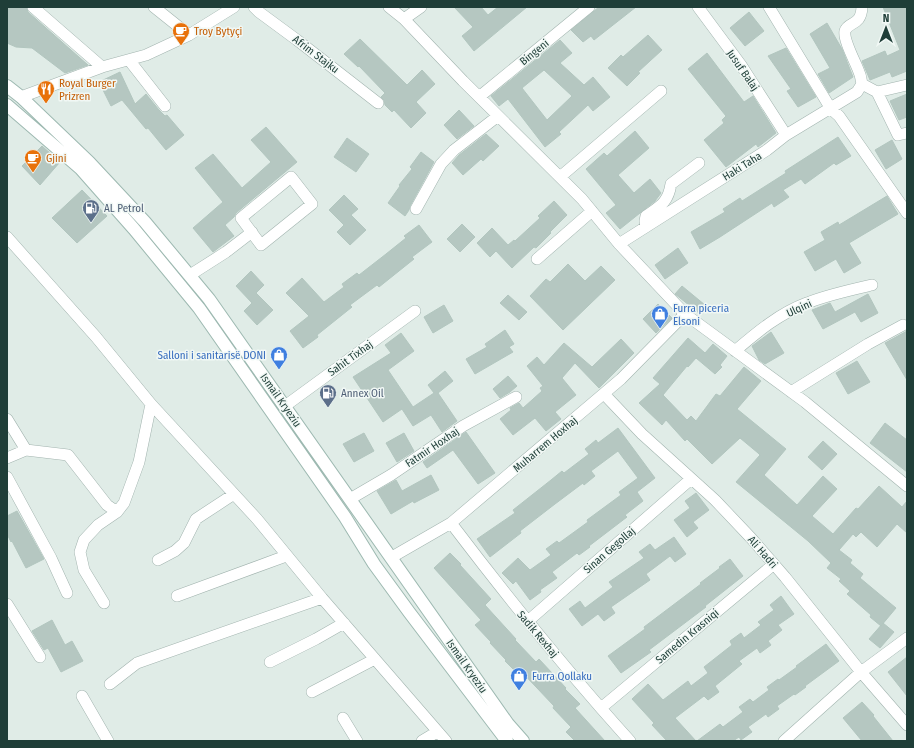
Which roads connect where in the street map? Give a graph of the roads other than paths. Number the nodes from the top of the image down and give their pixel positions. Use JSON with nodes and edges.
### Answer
{"nodes":[{"id":1,"x":33,"y":7,"type":"edge"},
{"id":2,"x":154,"y":7,"type":"edge"},
{"id":3,"x":234,"y":7,"type":"edge"},
{"id":4,"x":254,"y":7,"type":"edge"},
{"id":5,"x":390,"y":7,"type":"edge"},
{"id":6,"x":420,"y":7,"type":"edge"},
{"id":7,"x":589,"y":7,"type":"edge"},
{"id":8,"x":698,"y":7,"type":"edge"},
{"id":9,"x":769,"y":7,"type":"edge"},
{"id":10,"x":862,"y":7,"type":"edge"},
{"id":11,"x":404,"y":19,"type":"junction"},
{"id":12,"x":189,"y":35,"type":"junction"},
{"id":13,"x":129,"y":60,"type":"junction"},
{"id":14,"x":102,"y":67,"type":"junction"},
{"id":15,"x":862,"y":84,"type":"junction"},
{"id":16,"x":907,"y":85,"type":"edge"},
{"id":17,"x":7,"y":86,"type":"edge"},
{"id":18,"x":661,"y":91,"type":"dead end"},
{"id":19,"x":877,"y":92,"type":"junction"},
{"id":20,"x":21,"y":97,"type":"junction"},
{"id":21,"x":479,"y":97,"type":"junction"},
{"id":22,"x":378,"y":103,"type":"dead end"},
{"id":23,"x":8,"y":106,"type":"edge"},
{"id":24,"x":165,"y":106,"type":"dead end"},
{"id":25,"x":831,"y":109,"type":"junction"},
{"id":26,"x":498,"y":116,"type":"junction"},
{"id":27,"x":907,"y":133,"type":"edge"},
{"id":28,"x":786,"y":135,"type":"junction"},
{"id":29,"x":699,"y":163,"type":"dead end"},
{"id":30,"x":560,"y":177,"type":"junction"},
{"id":31,"x":901,"y":198,"type":"edge"},
{"id":32,"x":416,"y":210,"type":"dead end"},
{"id":33,"x":592,"y":211,"type":"junction"},
{"id":34,"x":907,"y":213,"type":"edge"},
{"id":35,"x":646,"y":227,"type":"junction"},
{"id":36,"x":252,"y":232,"type":"junction"},
{"id":37,"x":7,"y":237,"type":"edge"},
{"id":38,"x":619,"y":244,"type":"junction"},
{"id":39,"x":537,"y":259,"type":"dead end"},
{"id":40,"x":190,"y":275,"type":"junction"},
{"id":41,"x":872,"y":285,"type":"dead end"},
{"id":42,"x":415,"y":311,"type":"dead end"},
{"id":43,"x":685,"y":314,"type":"junction"},
{"id":44,"x":903,"y":325,"type":"dead end"},
{"id":45,"x":736,"y":351,"type":"junction"},
{"id":46,"x":791,"y":392,"type":"junction"},
{"id":47,"x":604,"y":394,"type":"junction"},
{"id":48,"x":516,"y":397,"type":"dead end"},
{"id":49,"x":151,"y":404,"type":"junction"},
{"id":50,"x":285,"y":406,"type":"junction"},
{"id":51,"x":7,"y":419,"type":"edge"},
{"id":52,"x":26,"y":450,"type":"junction"},
{"id":53,"x":7,"y":458,"type":"edge"},
{"id":54,"x":7,"y":477,"type":"edge"},
{"id":55,"x":691,"y":479,"type":"junction"},
{"id":56,"x":907,"y":486,"type":"edge"},
{"id":57,"x":234,"y":494,"type":"junction"},
{"id":58,"x":350,"y":499,"type":"junction"},
{"id":59,"x":117,"y":512,"type":"junction"},
{"id":60,"x":451,"y":524,"type":"junction"},
{"id":61,"x":286,"y":556,"type":"junction"},
{"id":62,"x":392,"y":558,"type":"junction"},
{"id":63,"x":158,"y":560,"type":"dead end"},
{"id":64,"x":774,"y":564,"type":"junction"},
{"id":65,"x":67,"y":593,"type":"dead end"},
{"id":66,"x":177,"y":596,"type":"dead end"},
{"id":67,"x":322,"y":598,"type":"junction"},
{"id":68,"x":104,"y":603,"type":"dead end"},
{"id":69,"x":7,"y":604,"type":"edge"},
{"id":70,"x":528,"y":621,"type":"junction"},
{"id":71,"x":344,"y":623,"type":"junction"},
{"id":72,"x":907,"y":638,"type":"edge"},
{"id":73,"x":40,"y":657,"type":"dead end"},
{"id":74,"x":375,"y":659,"type":"junction"},
{"id":75,"x":270,"y":662,"type":"dead end"},
{"id":76,"x":861,"y":672,"type":"junction"},
{"id":77,"x":110,"y":684,"type":"dead end"},
{"id":78,"x":312,"y":692,"type":"dead end"},
{"id":79,"x":82,"y":696,"type":"dead end"},
{"id":80,"x":601,"y":708,"type":"junction"},
{"id":81,"x":343,"y":718,"type":"dead end"},
{"id":82,"x":907,"y":725,"type":"edge"},
{"id":83,"x":437,"y":732,"type":"junction"},
{"id":84,"x":108,"y":741,"type":"edge"},
{"id":85,"x":357,"y":741,"type":"edge"},
{"id":86,"x":422,"y":741,"type":"edge"},
{"id":87,"x":446,"y":741,"type":"edge"},
{"id":88,"x":507,"y":741,"type":"edge"},
{"id":89,"x":523,"y":741,"type":"edge"},
{"id":90,"x":630,"y":741,"type":"edge"},
{"id":91,"x":784,"y":741,"type":"edge"}],
"edges":[{"from":1,"to":14,"type":"street"},
{"from":2,"to":12,"type":"street"},
{"from":3,"to":12,"type":"street"},
{"from":4,"to":22,"type":"street","name":"Afrim Stajku"},
{"from":5,"to":11,"type":"street"},
{"from":6,"to":11,"type":"street"},
{"from":7,"to":21,"type":"street","name":"Bingeni"},
{"from":8,"to":28,"type":"street","name":"Jusuf Balaj"},
{"from":9,"to":25,"type":"street"},
{"from":10,"to":15,"type":"street"},
{"from":11,"to":21,"type":"street"},
{"from":12,"to":13,"type":"street"},
{"from":13,"to":14,"type":"street"},
{"from":13,"to":24,"type":"street"},
{"from":14,"to":20,"type":"street"},
{"from":15,"to":19,"type":"street"},
{"from":15,"to":25,"type":"street","name":"Haki Taha"},
{"from":16,"to":19,"type":"street"},
{"from":17,"to":20,"type":"main road","name":"Ismail Kryeziu"},
{"from":18,"to":30,"type":"street"},
{"from":19,"to":27,"type":"street"},
{"from":20,"to":23,"type":"main road"},
{"from":20,"to":40,"type":"main road","name":"Ismail Kryeziu"},
{"from":21,"to":26,"type":"street"},
{"from":23,"to":88,"type":"main road","name":"Ismail Kryeziu"},
{"from":25,"to":28,"type":"street","name":"Haki Taha"},
{"from":25,"to":31,"type":"street"},
{"from":26,"to":30,"type":"street"},
{"from":26,"to":32,"type":"street"},
{"from":28,"to":35,"type":"street","name":"Haki Taha"},
{"from":29,"to":35,"type":"street"},
{"from":30,"to":33,"type":"street"},
{"from":31,"to":34,"type":"street"},
{"from":33,"to":38,"type":"street"},
{"from":33,"to":39,"type":"street"},
{"from":35,"to":38,"type":"street","name":"Haki Taha"},
{"from":36,"to":36,"type":"street"},
{"from":36,"to":40,"type":"street"},
{"from":37,"to":49,"type":"street"},
{"from":38,"to":43,"type":"street"},
{"from":40,"to":50,"type":"main road","name":"Ismail Kryeziu"},
{"from":41,"to":45,"type":"street","name":"Ulqini"},
{"from":42,"to":50,"type":"street","name":"Sahit Tixhaj"},
{"from":43,"to":45,"type":"street"},
{"from":43,"to":47,"type":"street","name":"Muharrem Hoxhaj"},
{"from":44,"to":46,"type":"street"},
{"from":45,"to":46,"type":"street"},
{"from":46,"to":56,"type":"street"},
{"from":47,"to":55,"type":"street","name":"Ali Hadri"},
{"from":47,"to":60,"type":"street","name":"Muharrem Hoxhaj"},
{"from":48,"to":58,"type":"street","name":"Fatmir Hoxhaj"},
{"from":49,"to":57,"type":"street"},
{"from":49,"to":59,"type":"street"},
{"from":50,"to":58,"type":"main road","name":"Ismail Kryeziu"},
{"from":51,"to":52,"type":"street"},
{"from":52,"to":53,"type":"street"},
{"from":52,"to":59,"type":"street"},
{"from":54,"to":65,"type":"street"},
{"from":55,"to":64,"type":"street","name":"Ali Hadri"},
{"from":55,"to":70,"type":"street","name":"Sinan Gegollaj"},
{"from":57,"to":61,"type":"street"},
{"from":57,"to":63,"type":"street"},
{"from":58,"to":62,"type":"main road","name":"Ismail Kryeziu"},
{"from":59,"to":68,"type":"street"},
{"from":60,"to":62,"type":"street","name":"Muharrem Hoxhaj"},
{"from":60,"to":70,"type":"street","name":"Sadik Rexhaj"},
{"from":61,"to":66,"type":"street"},
{"from":61,"to":67,"type":"street"},
{"from":62,"to":89,"type":"main road","name":"Ismail Kryeziu"},
{"from":64,"to":76,"type":"street","name":"Ali Hadri"},
{"from":64,"to":80,"type":"street","name":"Samedin Krasniqi"},
{"from":67,"to":71,"type":"street"},
{"from":67,"to":77,"type":"street"},
{"from":69,"to":73,"type":"street"},
{"from":70,"to":80,"type":"street","name":"Sadik Rexhaj"},
{"from":71,"to":74,"type":"street"},
{"from":71,"to":75,"type":"street"},
{"from":72,"to":76,"type":"street"},
{"from":74,"to":78,"type":"street"},
{"from":74,"to":83,"type":"street"},
{"from":76,"to":82,"type":"street","name":"Ali Hadri"},
{"from":76,"to":91,"type":"street"},
{"from":79,"to":84,"type":"street"},
{"from":80,"to":90,"type":"street","name":"Sadik Rexhaj"},
{"from":81,"to":85,"type":"street"},
{"from":83,"to":86,"type":"street"},
{"from":83,"to":87,"type":"street"}]}
